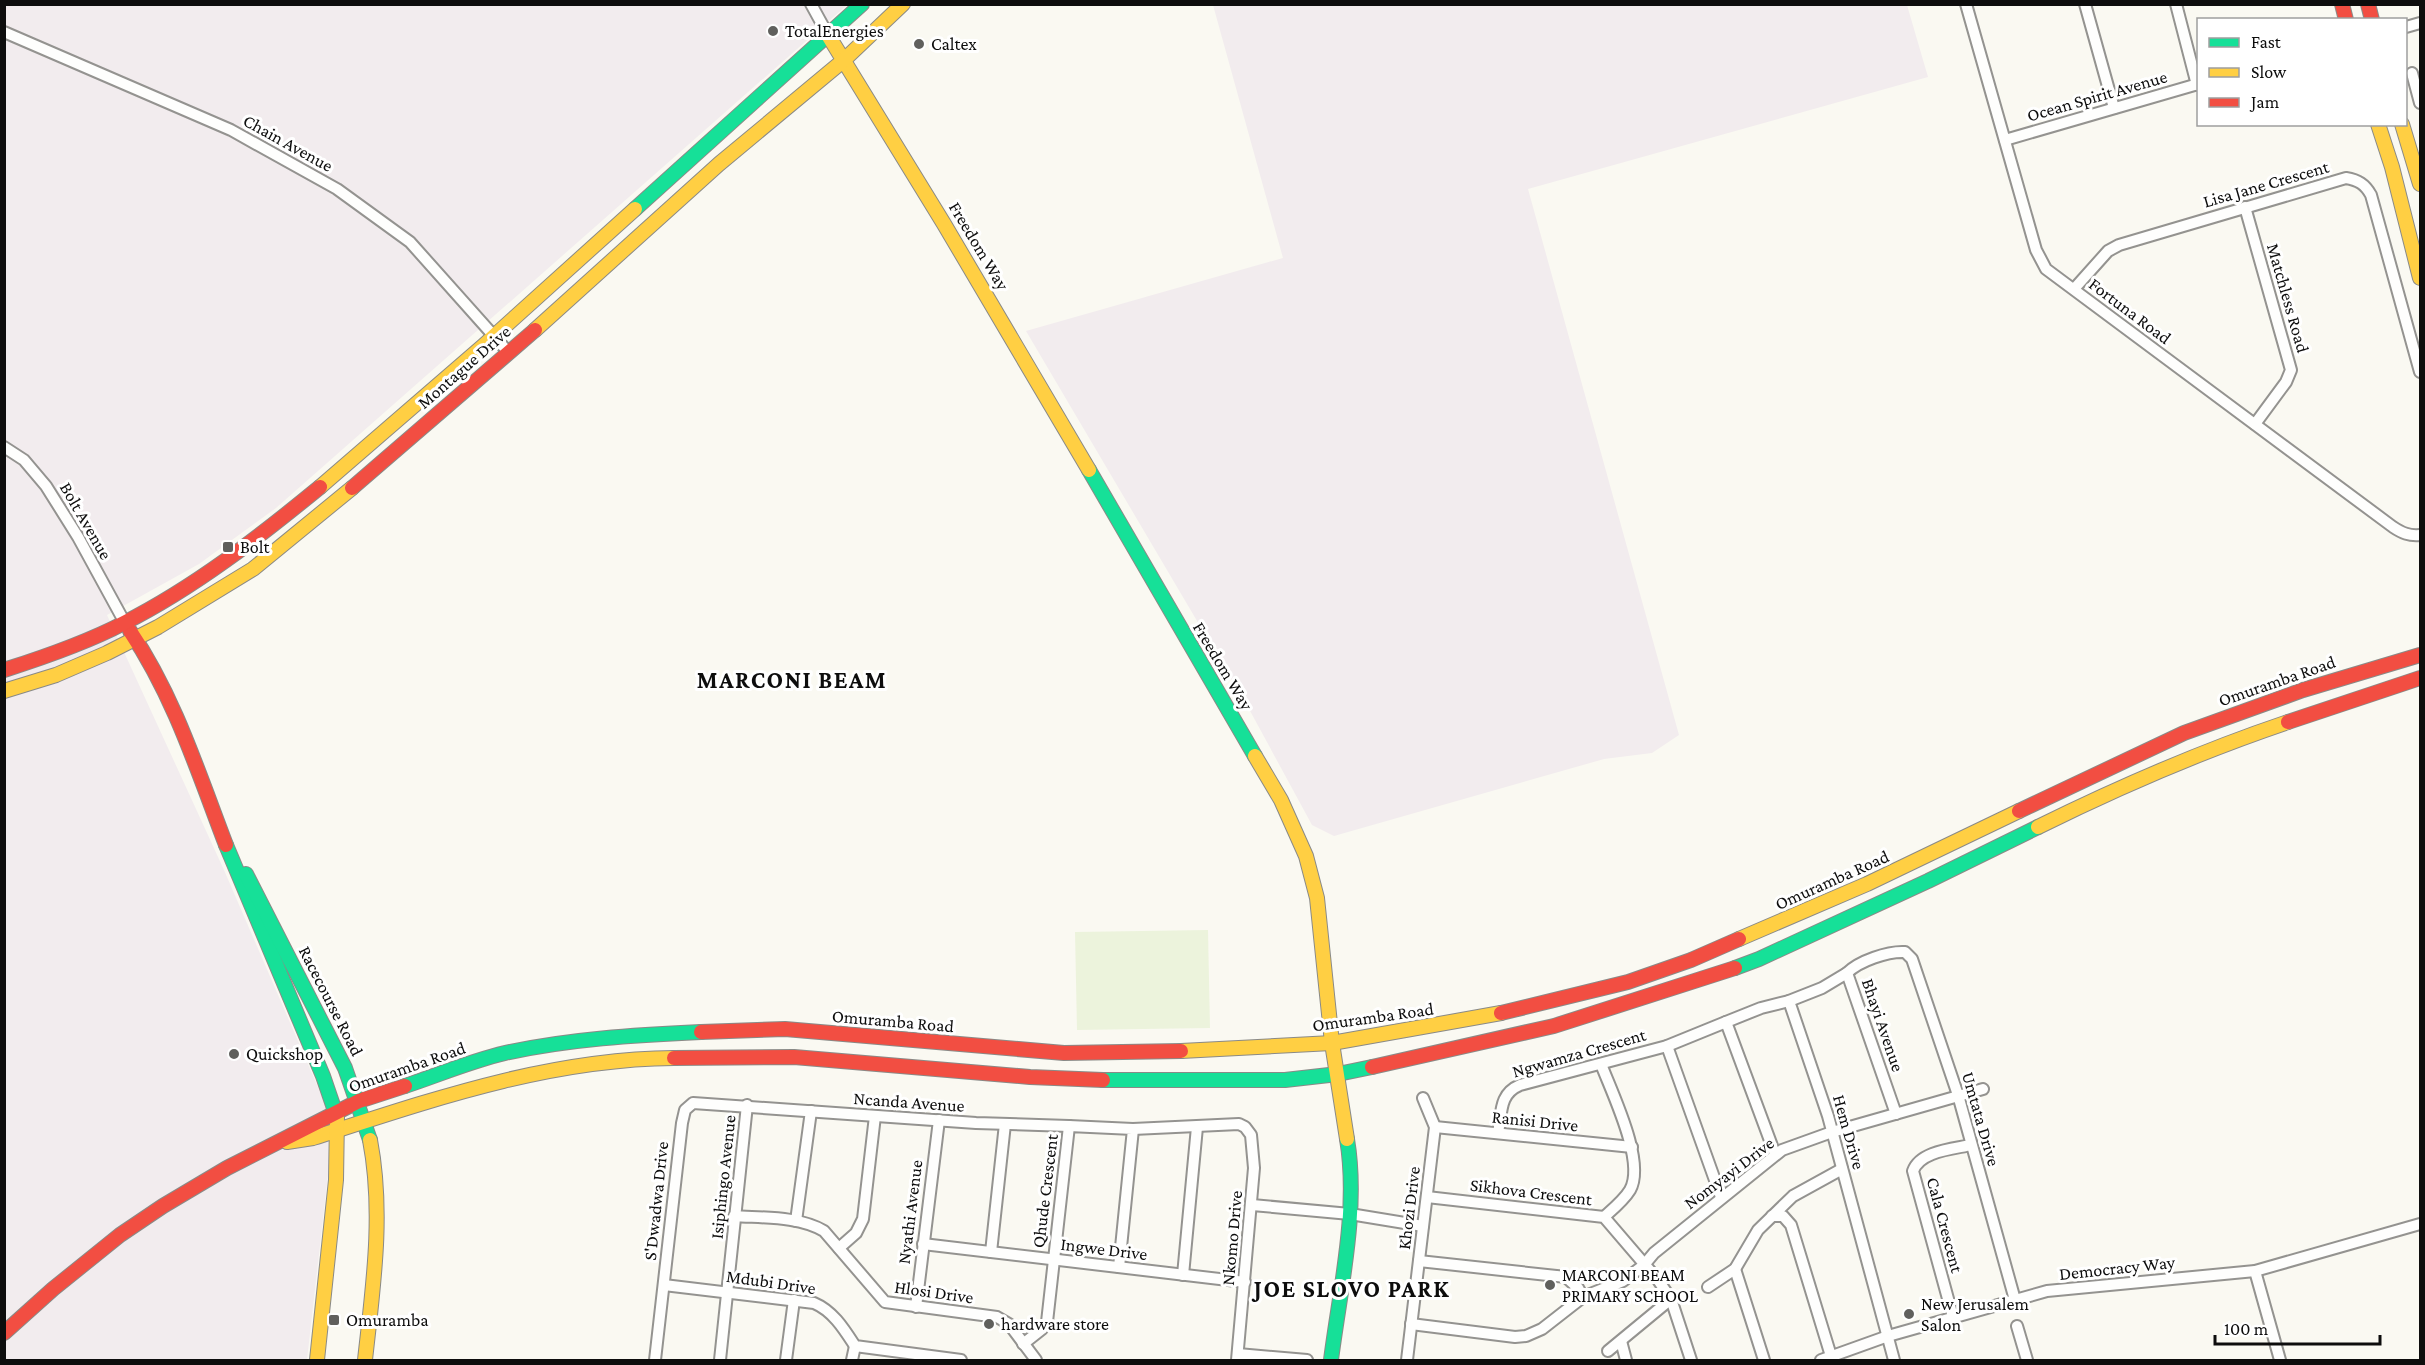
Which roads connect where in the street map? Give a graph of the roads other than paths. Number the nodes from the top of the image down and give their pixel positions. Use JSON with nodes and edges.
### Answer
{"nodes":[{"id":1,"x":811,"y":4,"type":"edge"},
{"id":2,"x":862,"y":4,"type":"edge"},
{"id":3,"x":903,"y":4,"type":"edge"},
{"id":4,"x":1966,"y":4,"type":"edge"},
{"id":5,"x":2085,"y":4,"type":"edge"},
{"id":6,"x":2176,"y":4,"type":"edge"},
{"id":7,"x":4,"y":32,"type":"edge"},
{"id":8,"x":828,"y":35,"type":"junction"},
{"id":9,"x":844,"y":60,"type":"junction"},
{"id":10,"x":2412,"y":73,"type":"dead end"},
{"id":11,"x":2197,"y":81,"type":"edge"},
{"id":12,"x":2197,"y":85,"type":"edge"},
{"id":13,"x":2421,"y":103,"type":"edge"},
{"id":14,"x":2114,"y":108,"type":"junction"},
{"id":15,"x":2379,"y":126,"type":"edge"},
{"id":16,"x":2403,"y":126,"type":"edge"},
{"id":17,"x":2005,"y":140,"type":"junction"},
{"id":18,"x":2421,"y":184,"type":"edge"},
{"id":19,"x":2245,"y":207,"type":"junction"},
{"id":20,"x":2421,"y":278,"type":"edge"},
{"id":21,"x":2074,"y":289,"type":"junction"},
{"id":22,"x":494,"y":336,"type":"junction"},
{"id":23,"x":509,"y":352,"type":"junction"},
{"id":24,"x":2421,"y":372,"type":"edge"},
{"id":25,"x":2255,"y":424,"type":"junction"},
{"id":26,"x":4,"y":447,"type":"edge"},
{"id":27,"x":2421,"y":535,"type":"edge"},
{"id":28,"x":125,"y":623,"type":"junction"},
{"id":29,"x":135,"y":639,"type":"junction"},
{"id":30,"x":2421,"y":656,"type":"edge"},
{"id":31,"x":4,"y":670,"type":"edge"},
{"id":32,"x":2421,"y":678,"type":"edge"},
{"id":33,"x":4,"y":691,"type":"edge"},
{"id":34,"x":201,"y":779,"type":"junction"},
{"id":35,"x":1905,"y":952,"type":"joint"},
{"id":36,"x":1847,"y":973,"type":"junction"},
{"id":37,"x":1789,"y":1001,"type":"junction"},
{"id":38,"x":1726,"y":1022,"type":"junction"},
{"id":39,"x":1332,"y":1043,"type":"junction"},
{"id":40,"x":1667,"y":1046,"type":"junction"},
{"id":41,"x":1601,"y":1064,"type":"junction"},
{"id":42,"x":1338,"y":1074,"type":"junction"},
{"id":43,"x":1983,"y":1089,"type":"dead end"},
{"id":44,"x":1958,"y":1095,"type":"junction"},
{"id":45,"x":1423,"y":1098,"type":"dead end"},
{"id":46,"x":359,"y":1101,"type":"junction"},
{"id":47,"x":747,"y":1105,"type":"junction"},
{"id":48,"x":811,"y":1111,"type":"junction"},
{"id":49,"x":336,"y":1112,"type":"junction"},
{"id":50,"x":1896,"y":1114,"type":"junction"},
{"id":51,"x":875,"y":1116,"type":"junction"},
{"id":52,"x":939,"y":1120,"type":"junction"},
{"id":53,"x":365,"y":1122,"type":"junction"},
{"id":54,"x":1005,"y":1124,"type":"junction"},
{"id":55,"x":1239,"y":1124,"type":"joint"},
{"id":56,"x":1069,"y":1126,"type":"junction"},
{"id":57,"x":1197,"y":1127,"type":"junction"},
{"id":58,"x":1435,"y":1127,"type":"junction"},
{"id":59,"x":1133,"y":1129,"type":"junction"},
{"id":60,"x":338,"y":1130,"type":"junction"},
{"id":61,"x":1832,"y":1132,"type":"junction"},
{"id":62,"x":1498,"y":1133,"type":"junction"},
{"id":63,"x":281,"y":1143,"type":"junction"},
{"id":64,"x":1971,"y":1145,"type":"junction"},
{"id":65,"x":1632,"y":1147,"type":"junction"},
{"id":66,"x":1775,"y":1154,"type":"junction"},
{"id":67,"x":1842,"y":1169,"type":"junction"},
{"id":68,"x":1427,"y":1197,"type":"junction"},
{"id":69,"x":1721,"y":1197,"type":"junction"},
{"id":70,"x":1252,"y":1205,"type":"junction"},
{"id":71,"x":1350,"y":1214,"type":"junction"},
{"id":72,"x":734,"y":1216,"type":"junction"},
{"id":73,"x":1772,"y":1216,"type":"junction"},
{"id":74,"x":1604,"y":1217,"type":"junction"},
{"id":75,"x":796,"y":1221,"type":"junction"},
{"id":76,"x":2421,"y":1224,"type":"edge"},
{"id":77,"x":1423,"y":1226,"type":"junction"},
{"id":78,"x":923,"y":1244,"type":"junction"},
{"id":79,"x":839,"y":1248,"type":"junction"},
{"id":80,"x":991,"y":1252,"type":"junction"},
{"id":81,"x":1054,"y":1259,"type":"junction"},
{"id":82,"x":1419,"y":1261,"type":"junction"},
{"id":83,"x":1644,"y":1264,"type":"junction"},
{"id":84,"x":1119,"y":1267,"type":"junction"},
{"id":85,"x":1735,"y":1269,"type":"junction"},
{"id":86,"x":2254,"y":1270,"type":"junction"},
{"id":87,"x":1183,"y":1275,"type":"junction"},
{"id":88,"x":1245,"y":1282,"type":"junction"},
{"id":89,"x":663,"y":1285,"type":"junction"},
{"id":90,"x":1708,"y":1287,"type":"dead end"},
{"id":91,"x":728,"y":1293,"type":"junction"},
{"id":92,"x":1583,"y":1297,"type":"junction"},
{"id":93,"x":794,"y":1299,"type":"junction"},
{"id":94,"x":1671,"y":1299,"type":"junction"},
{"id":95,"x":2015,"y":1300,"type":"junction"},
{"id":96,"x":916,"y":1307,"type":"junction"},
{"id":97,"x":1953,"y":1317,"type":"junction"},
{"id":98,"x":1412,"y":1324,"type":"junction"},
{"id":99,"x":2017,"y":1326,"type":"dead end"},
{"id":100,"x":4,"y":1333,"type":"edge"},
{"id":101,"x":1888,"y":1336,"type":"junction"},
{"id":102,"x":1621,"y":1341,"type":"junction"},
{"id":103,"x":1023,"y":1344,"type":"junction"},
{"id":104,"x":855,"y":1346,"type":"junction"},
{"id":105,"x":1608,"y":1351,"type":"dead end"},
{"id":106,"x":1237,"y":1357,"type":"edge"},
{"id":107,"x":1826,"y":1358,"type":"edge"},
{"id":108,"x":317,"y":1360,"type":"edge"},
{"id":109,"x":364,"y":1360,"type":"edge"},
{"id":110,"x":655,"y":1360,"type":"edge"},
{"id":111,"x":720,"y":1360,"type":"edge"},
{"id":112,"x":786,"y":1360,"type":"edge"},
{"id":113,"x":852,"y":1360,"type":"edge"},
{"id":114,"x":961,"y":1360,"type":"edge"},
{"id":115,"x":1036,"y":1360,"type":"edge"},
{"id":116,"x":1307,"y":1360,"type":"edge"},
{"id":117,"x":1331,"y":1360,"type":"edge"},
{"id":118,"x":1407,"y":1360,"type":"edge"},
{"id":119,"x":1626,"y":1360,"type":"edge"},
{"id":120,"x":1691,"y":1360,"type":"edge"},
{"id":121,"x":1764,"y":1360,"type":"edge"},
{"id":122,"x":1894,"y":1360,"type":"edge"},
{"id":123,"x":2027,"y":1360,"type":"edge"},
{"id":124,"x":2280,"y":1360,"type":"edge"}],
"edges":[{"from":1,"to":8,"type":"street"},
{"from":2,"to":8,"type":"main road","name":"Montague Drive"},
{"from":3,"to":9,"type":"main road","name":"Montague Drive"},
{"from":4,"to":17,"type":"street","name":"Fortuna Road"},
{"from":5,"to":14,"type":"street"},
{"from":6,"to":11,"type":"street"},
{"from":7,"to":22,"type":"street","name":"Chain Avenue"},
{"from":8,"to":9,"type":"main road","name":"Freedom Way"},
{"from":8,"to":22,"type":"main road","name":"Montague Drive"},
{"from":9,"to":23,"type":"main road","name":"Montague Drive"},
{"from":9,"to":39,"type":"main road","name":"Freedom Way"},
{"from":10,"to":13,"type":"street"},
{"from":12,"to":14,"type":"street","name":"Ocean Spirit Avenue"},
{"from":14,"to":17,"type":"street","name":"Ocean Spirit Avenue"},
{"from":15,"to":20,"type":"main road"},
{"from":16,"to":18,"type":"main road"},
{"from":17,"to":21,"type":"street","name":"Fortuna Road"},
{"from":19,"to":21,"type":"street","name":"Lisa Jane Crescent"},
{"from":19,"to":24,"type":"street","name":"Lisa Jane Crescent"},
{"from":19,"to":25,"type":"street","name":"Matchless Road"},
{"from":21,"to":25,"type":"street","name":"Fortuna Road"},
{"from":22,"to":23,"type":"street","name":"Chain Avenue"},
{"from":22,"to":28,"type":"main road","name":"Montague Drive"},
{"from":23,"to":29,"type":"main road","name":"Montague Drive"},
{"from":25,"to":27,"type":"street","name":"Fortuna Road"},
{"from":26,"to":28,"type":"street","name":"Bolt Avenue"},
{"from":28,"to":29,"type":"main road","name":"Racecourse Road"},
{"from":28,"to":31,"type":"main road","name":"Montague Drive"},
{"from":29,"to":33,"type":"main road","name":"Montague Drive"},
{"from":29,"to":34,"type":"main road","name":"Racecourse Road"},
{"from":30,"to":39,"type":"main road","name":"Omuramba Road"},
{"from":32,"to":42,"type":"main road","name":"Omuramba Road"},
{"from":34,"to":46,"type":"main road","name":"Racecourse Road"},
{"from":34,"to":49,"type":"main road","name":"Racecourse Road"},
{"from":35,"to":36,"type":"street","name":"Bhayi Avenue"},
{"from":35,"to":44,"type":"street","name":"Umtata Drive"},
{"from":36,"to":37,"type":"street"},
{"from":36,"to":50,"type":"street","name":"Bhayi Avenue"},
{"from":37,"to":38,"type":"street","name":"Ngwamza Crescent"},
{"from":37,"to":61,"type":"street","name":"Hem Drive"},
{"from":38,"to":40,"type":"street","name":"Ngwamza Crescent"},
{"from":38,"to":66,"type":"street"},
{"from":39,"to":42,"type":"main road","name":"Freedom Way"},
{"from":39,"to":46,"type":"main road","name":"Omuramba Road"},
{"from":40,"to":41,"type":"street","name":"Ngwamza Crescent"},
{"from":40,"to":69,"type":"street","name":"Ngwamza Crescent"},
{"from":41,"to":62,"type":"street","name":"Ngwamza Crescent"},
{"from":41,"to":65,"type":"street","name":"Sikhova Crescent"},
{"from":42,"to":53,"type":"main road","name":"Omuramba Road"},
{"from":42,"to":71,"type":"main road","name":"Freedom Way"},
{"from":43,"to":44,"type":"street","name":"Nomyayi Drive"},
{"from":44,"to":50,"type":"street","name":"Nomyayi Drive"},
{"from":44,"to":64,"type":"street","name":"Umtata Drive"},
{"from":45,"to":58,"type":"street","name":"Khozi Drive"},
{"from":46,"to":49,"type":"main road","name":"Omuramba Road"},
{"from":46,"to":53,"type":"main road","name":"Racecourse Road"},
{"from":47,"to":48,"type":"street","name":"Ncanda Avenue"},
{"from":47,"to":72,"type":"street","name":"Isiphingo Avenue"},
{"from":47,"to":89,"type":"street","name":"S'Dwadwa Drive"},
{"from":48,"to":51,"type":"street","name":"Ncanda Avenue"},
{"from":48,"to":75,"type":"street"},
{"from":49,"to":60,"type":"main road","name":"Racecourse Road"},
{"from":49,"to":63,"type":"main road","name":"Omuramba Road"},
{"from":50,"to":61,"type":"street","name":"Nomyayi Drive"},
{"from":51,"to":52,"type":"street","name":"Ncanda Avenue"},
{"from":51,"to":79,"type":"street"},
{"from":52,"to":54,"type":"street","name":"Ncanda Avenue"},
{"from":52,"to":78,"type":"street","name":"Nyathi Avenue"},
{"from":53,"to":60,"type":"main road","name":"Omuramba Road"},
{"from":53,"to":109,"type":"main road","name":"Racecourse Road"},
{"from":54,"to":56,"type":"street","name":"Ncanda Avenue"},
{"from":54,"to":80,"type":"street"},
{"from":55,"to":57,"type":"street","name":"Qhude Crescent"},
{"from":55,"to":70,"type":"street","name":"Nkomo Drive"},
{"from":56,"to":59,"type":"street","name":"Qhude Crescent"},
{"from":56,"to":81,"type":"street","name":"Qhude Crescent"},
{"from":57,"to":59,"type":"street","name":"Qhude Crescent"},
{"from":57,"to":87,"type":"street"},
{"from":58,"to":62,"type":"street","name":"Ranisi Drive"},
{"from":58,"to":68,"type":"street","name":"Khozi Drive"},
{"from":59,"to":84,"type":"street"},
{"from":60,"to":63,"type":"main road","name":"Omuramba Road"},
{"from":60,"to":108,"type":"main road","name":"Racecourse Road"},
{"from":61,"to":66,"type":"street","name":"Nomyayi Drive"},
{"from":61,"to":67,"type":"street","name":"Hem Drive"},
{"from":62,"to":65,"type":"street","name":"Ranisi Drive"},
{"from":63,"to":100,"type":"main road","name":"Omuramba Road"},
{"from":64,"to":95,"type":"street","name":"Umtata Drive"},
{"from":64,"to":97,"type":"street","name":"Cala Crescent"},
{"from":65,"to":74,"type":"street","name":"Sikhova Crescent"},
{"from":66,"to":69,"type":"street","name":"Nomyayi Drive"},
{"from":67,"to":73,"type":"street"},
{"from":67,"to":101,"type":"street","name":"Hem Drive"},
{"from":68,"to":74,"type":"street","name":"Sikhova Crescent"},
{"from":68,"to":77,"type":"street","name":"Khozi Drive"},
{"from":69,"to":83,"type":"street","name":"Nomyayi Drive"},
{"from":70,"to":71,"type":"street"},
{"from":70,"to":88,"type":"street","name":"Nkomo Drive"},
{"from":71,"to":77,"type":"street"},
{"from":71,"to":117,"type":"main road","name":"Freedom Way"},
{"from":72,"to":75,"type":"street","name":"Hlosi Drive"},
{"from":72,"to":91,"type":"street","name":"Isiphingo Avenue"},
{"from":73,"to":85,"type":"street"},
{"from":73,"to":107,"type":"street"},
{"from":74,"to":83,"type":"street"},
{"from":75,"to":79,"type":"street","name":"Hlosi Drive"},
{"from":76,"to":86,"type":"street","name":"Democracy Way"},
{"from":77,"to":82,"type":"street","name":"Khozi Drive"},
{"from":78,"to":80,"type":"street","name":"Ingwe Drive"},
{"from":78,"to":96,"type":"street","name":"Nyathi Avenue"},
{"from":79,"to":96,"type":"street","name":"Hlosi Drive"},
{"from":80,"to":81,"type":"street","name":"Ingwe Drive"},
{"from":81,"to":84,"type":"street","name":"Ingwe Drive"},
{"from":81,"to":103,"type":"street","name":"Qhude Crescent"},
{"from":82,"to":92,"type":"street"},
{"from":82,"to":98,"type":"street","name":"Khozi Drive"},
{"from":83,"to":92,"type":"street","name":"Nomyayi Drive"},
{"from":83,"to":94,"type":"street"},
{"from":84,"to":87,"type":"street","name":"Ingwe Drive"},
{"from":85,"to":90,"type":"street"},
{"from":85,"to":121,"type":"street"},
{"from":86,"to":95,"type":"street","name":"Democracy Way"},
{"from":86,"to":124,"type":"street"},
{"from":87,"to":88,"type":"street","name":"Ingwe Drive"},
{"from":88,"to":106,"type":"street","name":"Nkomo Drive"},
{"from":89,"to":91,"type":"street","name":"Mdubi Drive"},
{"from":89,"to":110,"type":"street","name":"S'Dwadwa Drive"},
{"from":91,"to":93,"type":"street","name":"Mdubi Drive"},
{"from":91,"to":111,"type":"street","name":"Isiphingo Avenue"},
{"from":92,"to":98,"type":"street","name":"Nomyayi Drive"},
{"from":93,"to":104,"type":"street","name":"Mdubi Drive"},
{"from":93,"to":112,"type":"street"},
{"from":94,"to":102,"type":"street"},
{"from":94,"to":120,"type":"street"},
{"from":95,"to":97,"type":"street","name":"Democracy Way"},
{"from":96,"to":103,"type":"street","name":"Hlosi Drive"},
{"from":97,"to":101,"type":"street","name":"Democracy Way"},
{"from":98,"to":118,"type":"street","name":"Khozi Drive"},
{"from":99,"to":123,"type":"street"},
{"from":101,"to":107,"type":"street","name":"Democracy Way"},
{"from":101,"to":122,"type":"street","name":"Hem Drive"},
{"from":102,"to":105,"type":"street"},
{"from":102,"to":119,"type":"street"},
{"from":103,"to":115,"type":"street","name":"Hlosi Drive"},
{"from":104,"to":113,"type":"street"},
{"from":104,"to":114,"type":"street"},
{"from":106,"to":116,"type":"street"}]}
